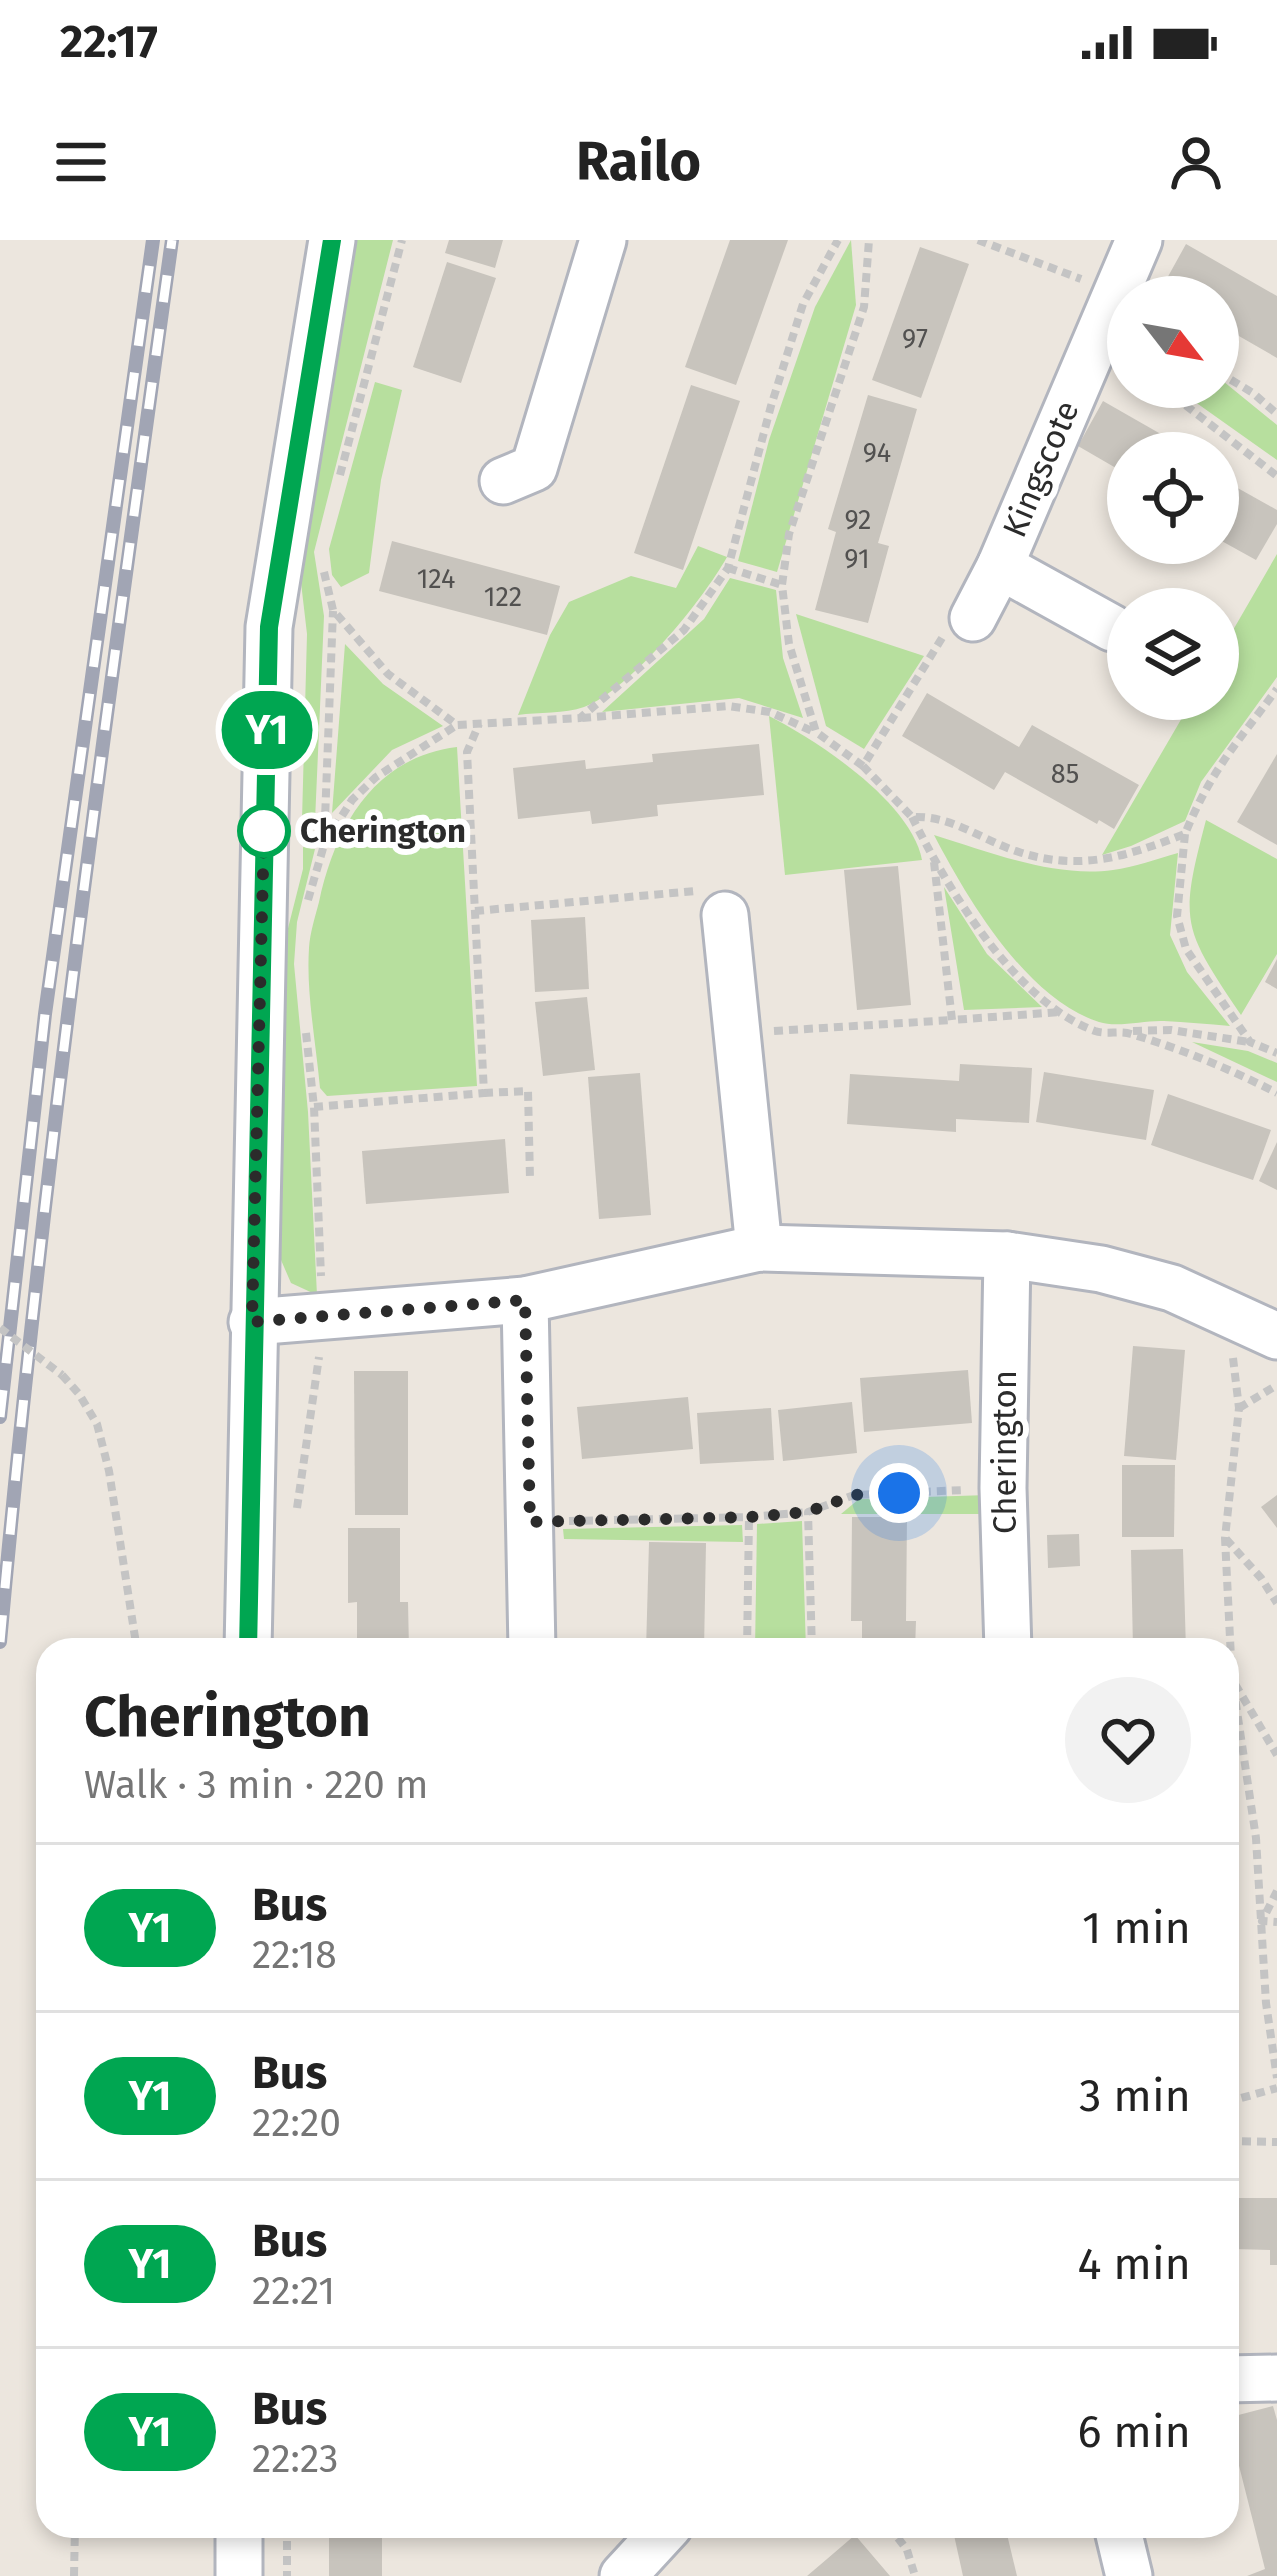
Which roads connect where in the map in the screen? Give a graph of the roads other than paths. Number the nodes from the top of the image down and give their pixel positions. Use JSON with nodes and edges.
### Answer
{"nodes":[{"id":1,"x":332,"y":240,"type":"edge"},
{"id":2,"x":603,"y":240,"type":"edge"},
{"id":3,"x":1138,"y":240,"type":"edge"},
{"id":4,"x":503,"y":481,"type":"dead end"},
{"id":5,"x":1000,"y":566,"type":"junction"},
{"id":6,"x":973,"y":618,"type":"road end"},
{"id":7,"x":1107,"y":625,"type":"edge"},
{"id":8,"x":725,"y":915,"type":"road end"},
{"id":9,"x":758,"y":1248,"type":"junction"},
{"id":10,"x":1006,"y":1255,"type":"junction"},
{"id":11,"x":525,"y":1300,"type":"junction"},
{"id":12,"x":252,"y":1322,"type":"junction"},
{"id":13,"x":1277,"y":1336,"type":"edge"},
{"id":14,"x":248,"y":1638,"type":"edge"},
{"id":15,"x":532,"y":1638,"type":"edge"},
{"id":16,"x":1008,"y":1638,"type":"edge"},
{"id":17,"x":1277,"y":2378,"type":"edge"},
{"id":18,"x":1239,"y":2379,"type":"edge"},
{"id":19,"x":239,"y":2538,"type":"edge"},
{"id":20,"x":658,"y":2538,"type":"edge"},
{"id":21,"x":1120,"y":2538,"type":"edge"},
{"id":22,"x":239,"y":2576,"type":"edge"},
{"id":23,"x":623,"y":2576,"type":"edge"},
{"id":24,"x":1129,"y":2576,"type":"edge"}],
"edges":[{"from":1,"to":12,"type":"street"},
{"from":2,"to":4,"type":"street"},
{"from":3,"to":5,"type":"street","name":"Kingscote"},
{"from":5,"to":6,"type":"street","name":"Kingscote"},
{"from":5,"to":7,"type":"street","name":"Kingscote"},
{"from":8,"to":9,"type":"street"},
{"from":9,"to":10,"type":"street"},
{"from":9,"to":11,"type":"street"},
{"from":10,"to":13,"type":"street"},
{"from":10,"to":16,"type":"street","name":"Cherington"},
{"from":11,"to":12,"type":"street"},
{"from":11,"to":15,"type":"street"},
{"from":12,"to":14,"type":"street"},
{"from":17,"to":18,"type":"street"},
{"from":19,"to":22,"type":"street"},
{"from":20,"to":23,"type":"street"},
{"from":21,"to":24,"type":"street"}]}
